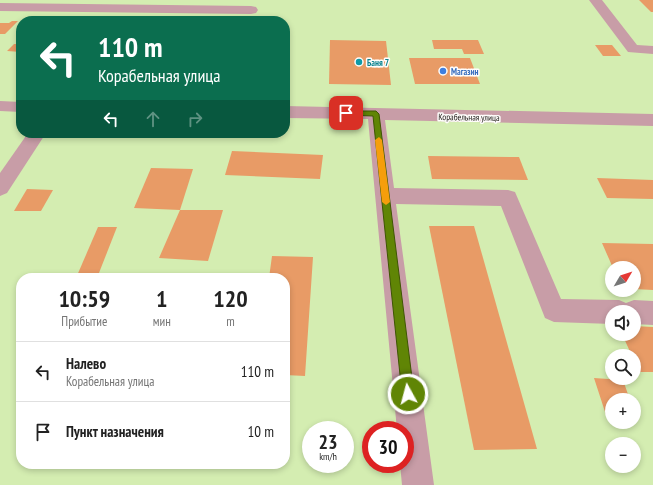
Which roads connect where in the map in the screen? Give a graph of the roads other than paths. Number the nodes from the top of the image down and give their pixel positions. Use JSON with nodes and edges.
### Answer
{"nodes":[{"id":1,"x":595,"y":0,"type":"edge"},
{"id":2,"x":0,"y":7,"type":"edge"},
{"id":3,"x":252,"y":10,"type":"dead end"},
{"id":4,"x":653,"y":50,"type":"edge"},
{"id":5,"x":0,"y":106,"type":"edge"},
{"id":6,"x":16,"y":107,"type":"edge"},
{"id":7,"x":290,"y":112,"type":"edge"},
{"id":8,"x":376,"y":114,"type":"junction"},
{"id":9,"x":653,"y":120,"type":"edge"},
{"id":10,"x":34,"y":138,"type":"edge"},
{"id":11,"x":0,"y":188,"type":"edge"},
{"id":12,"x":385,"y":196,"type":"junction"},
{"id":13,"x":605,"y":312,"type":"edge"},
{"id":14,"x":641,"y":312,"type":"edge"},
{"id":15,"x":653,"y":313,"type":"edge"},
{"id":16,"x":418,"y":485,"type":"edge"}],
"edges":[{"from":1,"to":4,"type":"street"},
{"from":2,"to":3,"type":"street"},
{"from":5,"to":6,"type":"street"},
{"from":7,"to":8,"type":"street","name":"Корабельная улица"},
{"from":8,"to":9,"type":"street","name":"Корабельная улица"},
{"from":8,"to":12,"type":"street"},
{"from":10,"to":11,"type":"street"},
{"from":12,"to":13,"type":"street"},
{"from":12,"to":16,"type":"street"},
{"from":14,"to":15,"type":"street"}]}
